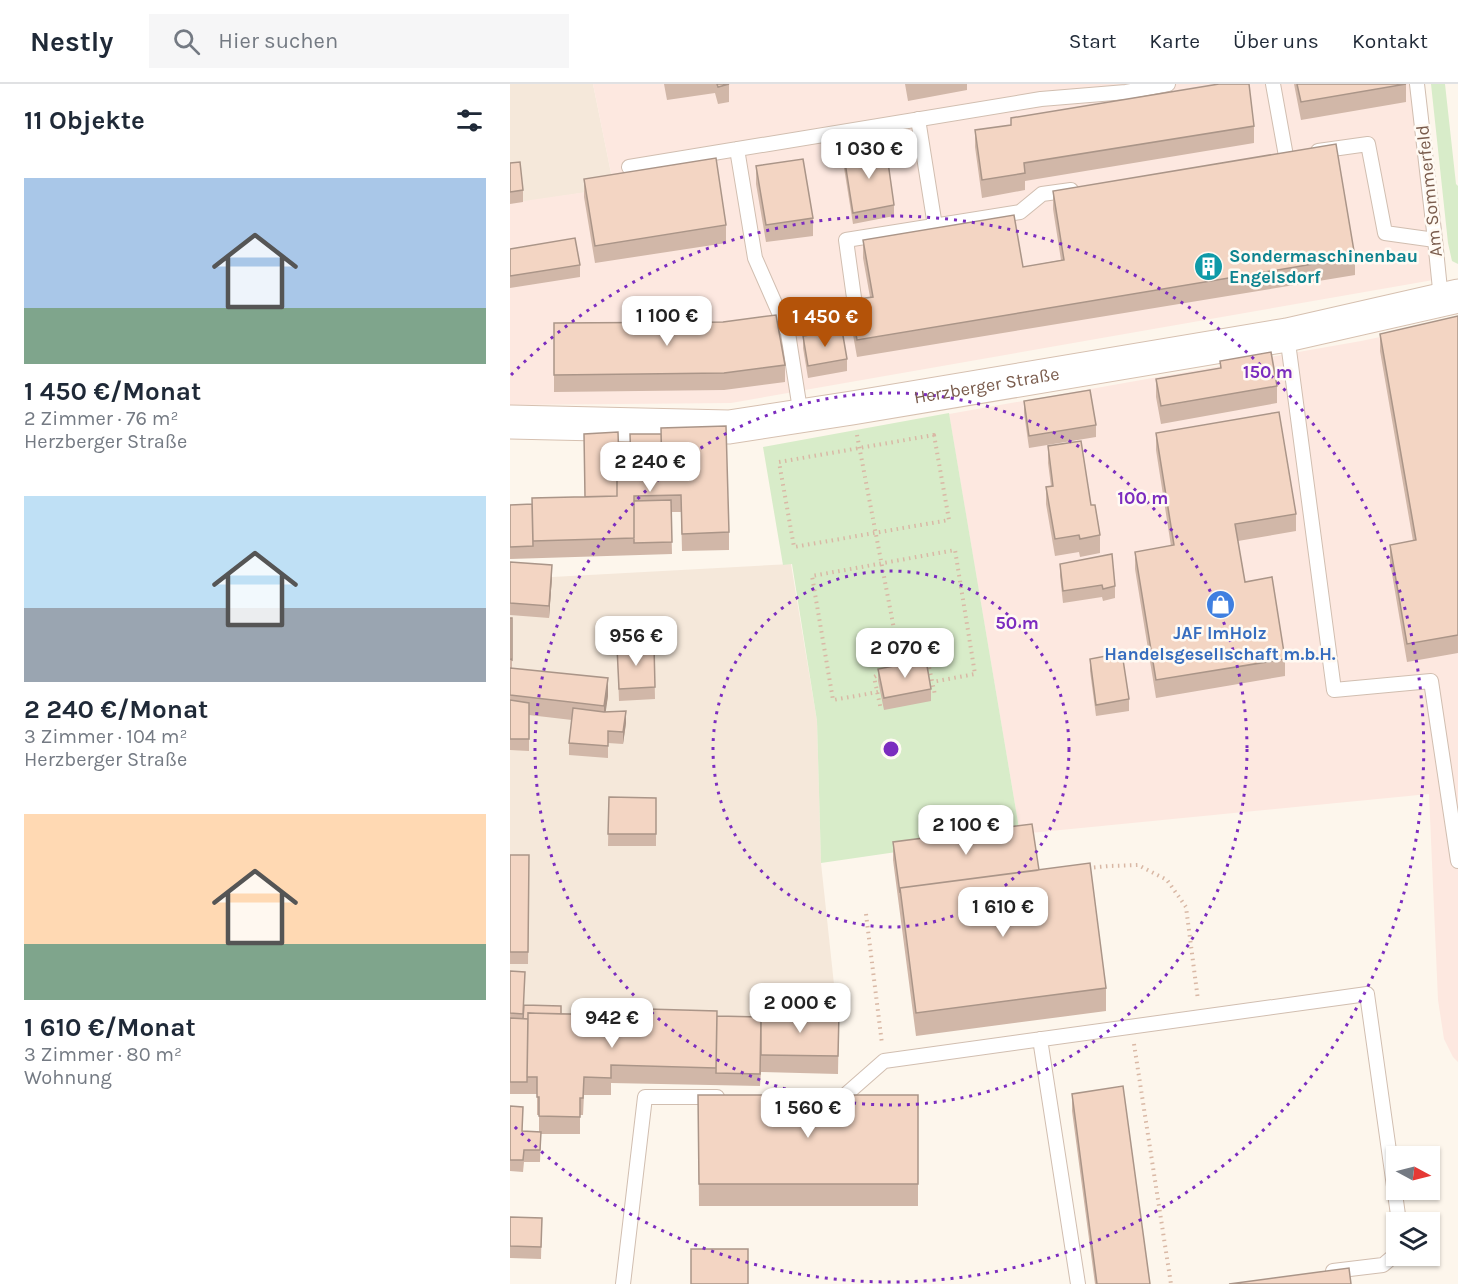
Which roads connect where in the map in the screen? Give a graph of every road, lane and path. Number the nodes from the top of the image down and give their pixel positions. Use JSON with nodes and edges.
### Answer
{"nodes":[{"id":1,"x":1168,"y":84,"type":"edge"},
{"id":2,"x":1273,"y":84,"type":"edge"},
{"id":3,"x":1417,"y":84,"type":"edge"},
{"id":4,"x":918,"y":119,"type":"junction"},
{"id":5,"x":737,"y":149,"type":"junction"},
{"id":6,"x":628,"y":167,"type":"dead end"},
{"id":7,"x":1088,"y":187,"type":"edge"},
{"id":8,"x":935,"y":226,"type":"junction"},
{"id":9,"x":1435,"y":240,"type":"junction"},
{"id":10,"x":1449,"y":297,"type":"edge"},
{"id":11,"x":855,"y":305,"type":"edge"},
{"id":12,"x":1287,"y":335,"type":"junction"},
{"id":13,"x":852,"y":408,"type":"junction"},
{"id":14,"x":801,"y":416,"type":"junction"},
{"id":15,"x":510,"y":422,"type":"edge"},
{"id":16,"x":859,"y":448,"type":"junction"},
{"id":17,"x":876,"y":533,"type":"junction"},
{"id":18,"x":882,"y":564,"type":"junction"},
{"id":19,"x":898,"y":650,"type":"junction"},
{"id":20,"x":932,"y":682,"type":"junction"},
{"id":21,"x":878,"y":692,"type":"junction"},
{"id":22,"x":935,"y":695,"type":"dead end"},
{"id":23,"x":881,"y":710,"type":"dead end"},
{"id":24,"x":1458,"y":861,"type":"edge"},
{"id":25,"x":1078,"y":870,"type":"edge"},
{"id":26,"x":867,"y":914,"type":"dead end"},
{"id":27,"x":1200,"y":1017,"type":"junction"},
{"id":28,"x":1131,"y":1026,"type":"junction"},
{"id":29,"x":1040,"y":1039,"type":"junction"},
{"id":30,"x":884,"y":1061,"type":"junction"},
{"id":31,"x":727,"y":1097,"type":"edge"},
{"id":32,"x":820,"y":1097,"type":"edge"},
{"id":33,"x":1398,"y":1212,"type":"edge"},
{"id":34,"x":1386,"y":1262,"type":"edge"},
{"id":35,"x":1324,"y":1272,"type":"edge"},
{"id":36,"x":623,"y":1284,"type":"edge"},
{"id":37,"x":1078,"y":1284,"type":"edge"},
{"id":38,"x":1171,"y":1284,"type":"edge"}],
"edges":[{"from":1,"to":4,"type":"lane"},
{"from":2,"to":9,"type":"lane"},
{"from":3,"to":9,"type":"lane","name":"Am Sommerfeld"},
{"from":4,"to":5,"type":"lane"},
{"from":4,"to":8,"type":"lane"},
{"from":5,"to":6,"type":"lane"},
{"from":5,"to":14,"type":"lane"},
{"from":7,"to":8,"type":"lane"},
{"from":8,"to":11,"type":"lane"},
{"from":9,"to":10,"type":"lane","name":"Am Sommerfeld"},
{"from":10,"to":12,"type":"main road","name":"Herzberger Straße"},
{"from":12,"to":13,"type":"main road","name":"Herzberger Straße"},
{"from":12,"to":24,"type":"lane"},
{"from":13,"to":14,"type":"main road","name":"Herzberger Straße"},
{"from":13,"to":16,"type":"path"},
{"from":14,"to":15,"type":"main road","name":"Herzberger Straße"},
{"from":16,"to":17,"type":"path"},
{"from":16,"to":17,"type":"path"},
{"from":16,"to":17,"type":"path"},
{"from":17,"to":18,"type":"path"},
{"from":18,"to":19,"type":"path"},
{"from":18,"to":20,"type":"path"},
{"from":18,"to":21,"type":"path"},
{"from":19,"to":20,"type":"path"},
{"from":19,"to":21,"type":"path"},
{"from":20,"to":22,"type":"path"},
{"from":21,"to":23,"type":"path"},
{"from":25,"to":27,"type":"path"},
{"from":26,"to":30,"type":"path"},
{"from":27,"to":28,"type":"lane"},
{"from":27,"to":33,"type":"lane"},
{"from":28,"to":29,"type":"lane"},
{"from":28,"to":38,"type":"path"},
{"from":29,"to":30,"type":"lane"},
{"from":29,"to":37,"type":"lane"},
{"from":30,"to":32,"type":"lane"},
{"from":31,"to":36,"type":"lane"},
{"from":34,"to":35,"type":"lane"}]}
